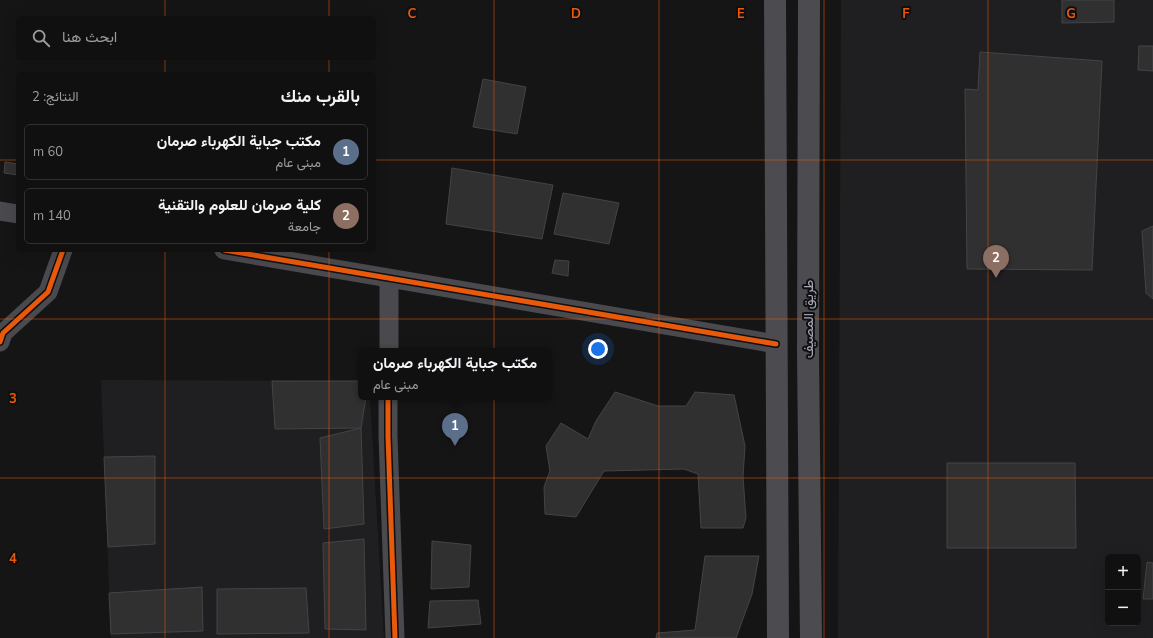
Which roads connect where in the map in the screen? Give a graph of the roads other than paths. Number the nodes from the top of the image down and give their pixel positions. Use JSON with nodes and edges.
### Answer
{"nodes":[{"id":1,"x":775,"y":0,"type":"edge"},
{"id":2,"x":810,"y":0,"type":"edge"},
{"id":3,"x":0,"y":211,"type":"edge"},
{"id":4,"x":16,"y":214,"type":"edge"},
{"id":5,"x":62,"y":252,"type":"edge"},
{"id":6,"x":235,"y":252,"type":"edge"},
{"id":7,"x":389,"y":279,"type":"junction"},
{"id":8,"x":0,"y":342,"type":"edge"},
{"id":9,"x":776,"y":344,"type":"junction"},
{"id":10,"x":389,"y":348,"type":"edge"},
{"id":11,"x":388,"y":400,"type":"edge"},
{"id":12,"x":395,"y":638,"type":"edge"},
{"id":13,"x":778,"y":638,"type":"edge"},
{"id":14,"x":811,"y":638,"type":"edge"}],
"edges":[{"from":1,"to":9,"type":"main road"},
{"from":2,"to":14,"type":"main road","name":"طريق المصيف"},
{"from":3,"to":4,"type":"street"},
{"from":5,"to":8,"type":"street"},
{"from":6,"to":7,"type":"street"},
{"from":7,"to":9,"type":"street"},
{"from":7,"to":10,"type":"street"},
{"from":9,"to":13,"type":"main road"},
{"from":11,"to":12,"type":"street"}]}
